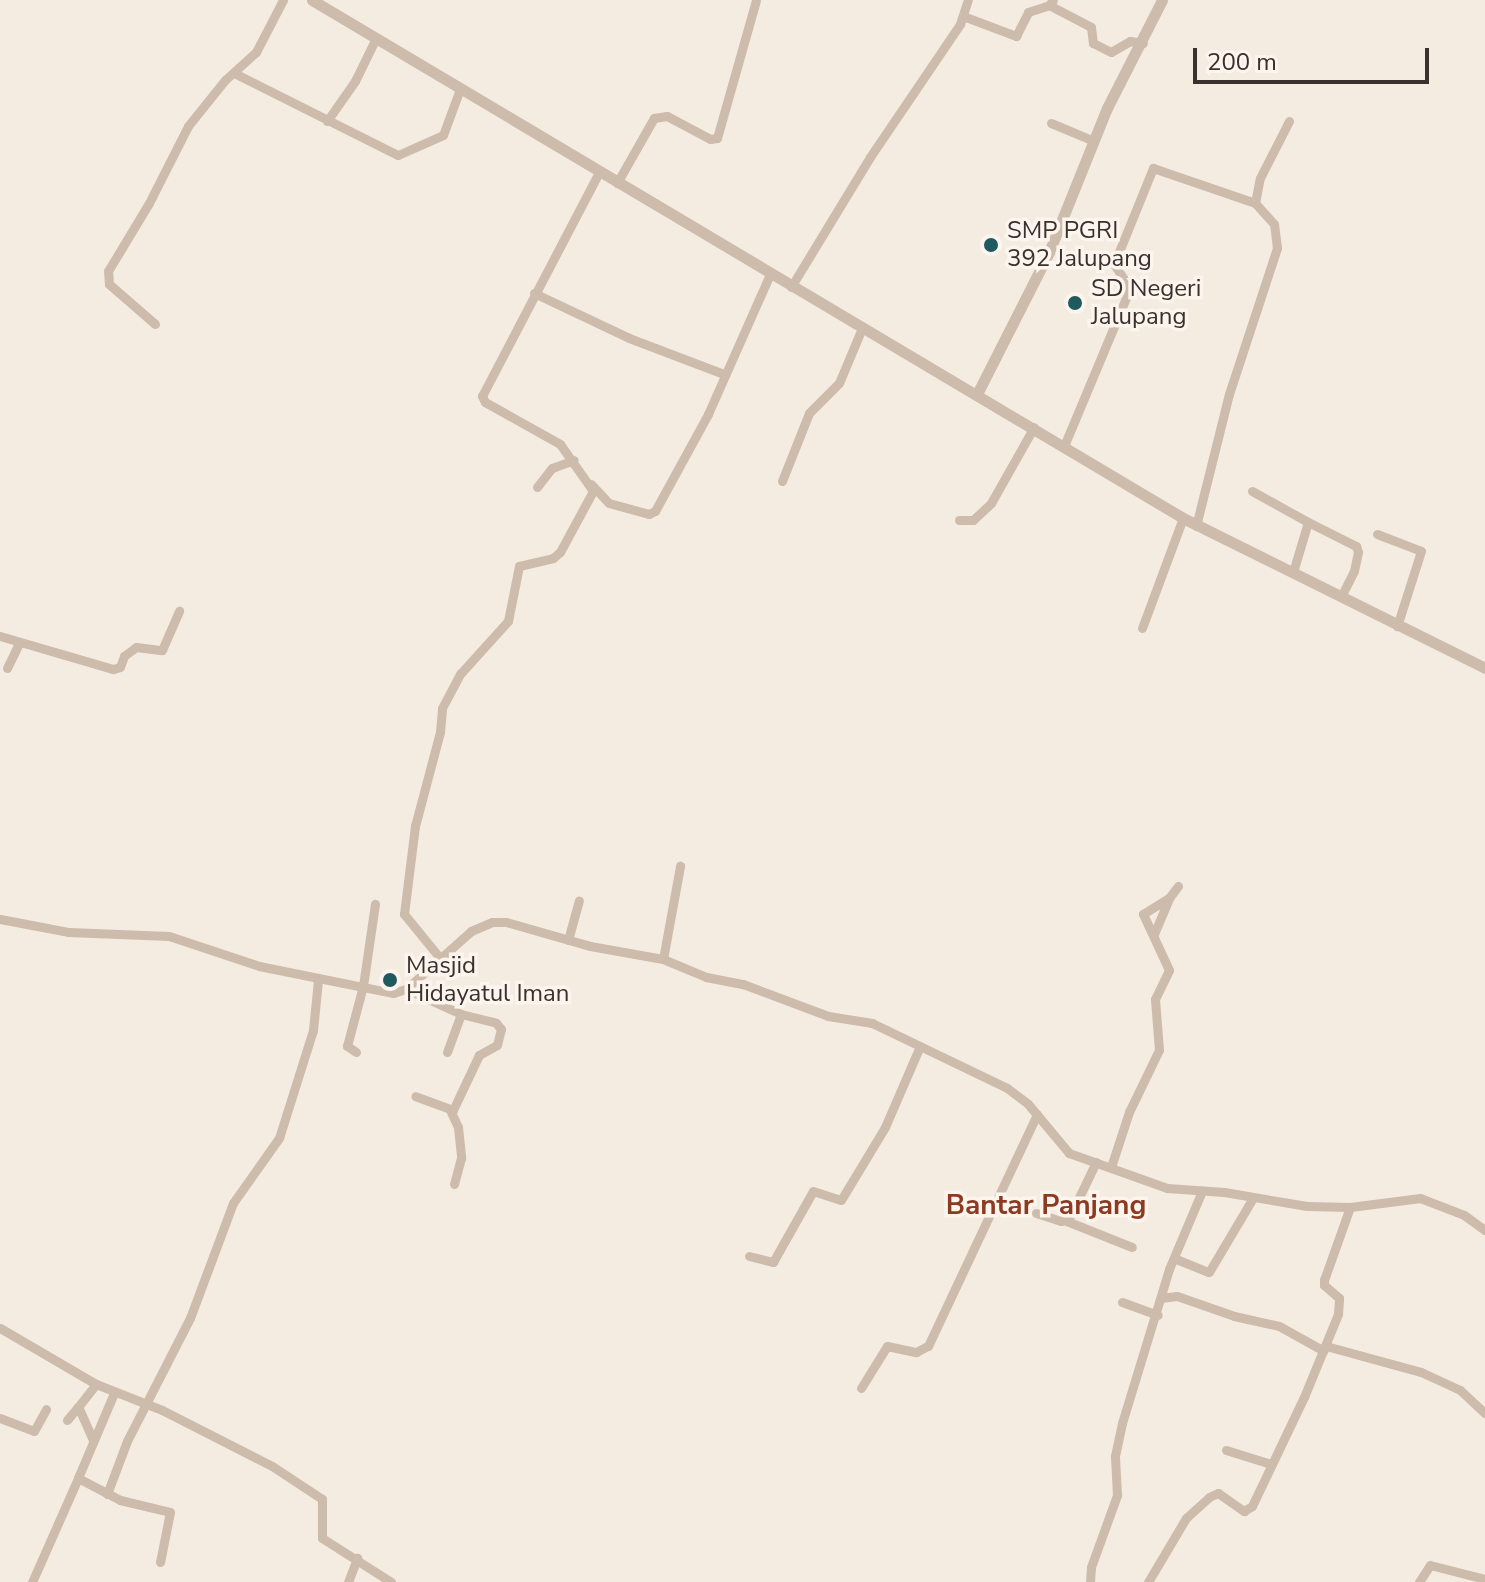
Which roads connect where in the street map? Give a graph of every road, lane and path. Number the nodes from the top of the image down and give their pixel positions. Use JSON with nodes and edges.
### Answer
{"nodes":[{"id":1,"x":283,"y":0,"type":"edge"},
{"id":2,"x":312,"y":0,"type":"edge"},
{"id":3,"x":756,"y":0,"type":"edge"},
{"id":4,"x":968,"y":0,"type":"edge"},
{"id":5,"x":1162,"y":0,"type":"edge"},
{"id":6,"x":1051,"y":3,"type":"edge"},
{"id":7,"x":963,"y":16,"type":"junction"},
{"id":8,"x":376,"y":38,"type":"junction"},
{"id":9,"x":1143,"y":43,"type":"junction"},
{"id":10,"x":234,"y":73,"type":"junction"},
{"id":11,"x":460,"y":89,"type":"junction"},
{"id":12,"x":327,"y":121,"type":"junction"},
{"id":13,"x":1289,"y":121,"type":"dead end"},
{"id":14,"x":1051,"y":123,"type":"dead end"},
{"id":15,"x":1094,"y":141,"type":"junction"},
{"id":16,"x":599,"y":172,"type":"junction"},
{"id":17,"x":617,"y":183,"type":"junction"},
{"id":18,"x":1255,"y":203,"type":"junction"},
{"id":19,"x":770,"y":274,"type":"junction"},
{"id":20,"x":791,"y":287,"type":"junction"},
{"id":21,"x":534,"y":293,"type":"junction"},
{"id":22,"x":155,"y":324,"type":"dead end"},
{"id":23,"x":862,"y":328,"type":"junction"},
{"id":24,"x":724,"y":374,"type":"junction"},
{"id":25,"x":977,"y":394,"type":"junction"},
{"id":26,"x":1034,"y":427,"type":"junction"},
{"id":27,"x":1064,"y":446,"type":"junction"},
{"id":28,"x":574,"y":460,"type":"junction"},
{"id":29,"x":782,"y":481,"type":"dead end"},
{"id":30,"x":591,"y":484,"type":"junction"},
{"id":31,"x":537,"y":487,"type":"dead end"},
{"id":32,"x":1252,"y":491,"type":"dead end"},
{"id":33,"x":1183,"y":518,"type":"junction"},
{"id":34,"x":959,"y":520,"type":"dead end"},
{"id":35,"x":1308,"y":522,"type":"junction"},
{"id":36,"x":1196,"y":526,"type":"junction"},
{"id":37,"x":1377,"y":534,"type":"dead end"},
{"id":38,"x":1293,"y":572,"type":"junction"},
{"id":39,"x":1341,"y":596,"type":"junction"},
{"id":40,"x":179,"y":611,"type":"dead end"},
{"id":41,"x":1397,"y":626,"type":"junction"},
{"id":42,"x":1142,"y":628,"type":"dead end"},
{"id":43,"x":0,"y":636,"type":"edge"},
{"id":44,"x":19,"y":643,"type":"junction"},
{"id":45,"x":7,"y":668,"type":"dead end"},
{"id":46,"x":1485,"y":668,"type":"edge"},
{"id":47,"x":680,"y":866,"type":"dead end"},
{"id":48,"x":1178,"y":886,"type":"dead end"},
{"id":49,"x":1169,"y":898,"type":"junction"},
{"id":50,"x":579,"y":900,"type":"dead end"},
{"id":51,"x":375,"y":904,"type":"dead end"},
{"id":52,"x":0,"y":919,"type":"edge"},
{"id":53,"x":1154,"y":934,"type":"junction"},
{"id":54,"x":568,"y":940,"type":"junction"},
{"id":55,"x":440,"y":958,"type":"junction"},
{"id":56,"x":663,"y":959,"type":"junction"},
{"id":57,"x":318,"y":980,"type":"junction"},
{"id":58,"x":363,"y":986,"type":"junction"},
{"id":59,"x":406,"y":989,"type":"junction"},
{"id":60,"x":461,"y":1014,"type":"junction"},
{"id":61,"x":920,"y":1046,"type":"junction"},
{"id":62,"x":356,"y":1052,"type":"dead end"},
{"id":63,"x":447,"y":1052,"type":"dead end"},
{"id":64,"x":415,"y":1096,"type":"dead end"},
{"id":65,"x":451,"y":1112,"type":"junction"},
{"id":66,"x":1037,"y":1114,"type":"junction"},
{"id":67,"x":1096,"y":1162,"type":"junction"},
{"id":68,"x":1111,"y":1167,"type":"junction"},
{"id":69,"x":454,"y":1184,"type":"dead end"},
{"id":70,"x":1202,"y":1191,"type":"junction"},
{"id":71,"x":1253,"y":1198,"type":"junction"},
{"id":72,"x":1350,"y":1207,"type":"junction"},
{"id":73,"x":1036,"y":1213,"type":"dead end"},
{"id":74,"x":1064,"y":1220,"type":"junction"},
{"id":75,"x":1485,"y":1230,"type":"edge"},
{"id":76,"x":1132,"y":1247,"type":"dead end"},
{"id":77,"x":749,"y":1256,"type":"dead end"},
{"id":78,"x":1176,"y":1259,"type":"junction"},
{"id":79,"x":1161,"y":1298,"type":"junction"},
{"id":80,"x":1122,"y":1302,"type":"dead end"},
{"id":81,"x":1158,"y":1315,"type":"junction"},
{"id":82,"x":0,"y":1328,"type":"edge"},
{"id":83,"x":1325,"y":1349,"type":"junction"},
{"id":84,"x":96,"y":1384,"type":"junction"},
{"id":85,"x":861,"y":1388,"type":"dead end"},
{"id":86,"x":114,"y":1393,"type":"junction"},
{"id":87,"x":148,"y":1404,"type":"junction"},
{"id":88,"x":78,"y":1407,"type":"junction"},
{"id":89,"x":46,"y":1409,"type":"dead end"},
{"id":90,"x":1485,"y":1413,"type":"edge"},
{"id":91,"x":0,"y":1418,"type":"edge"},
{"id":92,"x":67,"y":1420,"type":"dead end"},
{"id":93,"x":93,"y":1440,"type":"junction"},
{"id":94,"x":1226,"y":1450,"type":"dead end"},
{"id":95,"x":1271,"y":1464,"type":"junction"},
{"id":96,"x":78,"y":1478,"type":"junction"},
{"id":97,"x":107,"y":1494,"type":"junction"},
{"id":98,"x":357,"y":1558,"type":"junction"},
{"id":99,"x":160,"y":1562,"type":"dead end"},
{"id":100,"x":1485,"y":1579,"type":"edge"},
{"id":101,"x":29,"y":1582,"type":"edge"},
{"id":102,"x":348,"y":1582,"type":"edge"},
{"id":103,"x":391,"y":1582,"type":"edge"},
{"id":104,"x":1090,"y":1582,"type":"edge"},
{"id":105,"x":1148,"y":1582,"type":"edge"},
{"id":106,"x":1419,"y":1582,"type":"edge"}],
"edges":[{"from":1,"to":10,"type":"street"},
{"from":2,"to":8,"type":"street"},
{"from":3,"to":17,"type":"street"},
{"from":4,"to":7,"type":"street"},
{"from":5,"to":9,"type":"street"},
{"from":6,"to":7,"type":"street"},
{"from":6,"to":9,"type":"street"},
{"from":7,"to":20,"type":"street"},
{"from":8,"to":11,"type":"street"},
{"from":8,"to":12,"type":"street"},
{"from":9,"to":15,"type":"street"},
{"from":10,"to":12,"type":"street"},
{"from":10,"to":22,"type":"street"},
{"from":11,"to":12,"type":"street"},
{"from":11,"to":16,"type":"street"},
{"from":13,"to":18,"type":"street"},
{"from":14,"to":15,"type":"street"},
{"from":15,"to":25,"type":"street"},
{"from":16,"to":17,"type":"street"},
{"from":16,"to":21,"type":"street"},
{"from":17,"to":19,"type":"street"},
{"from":18,"to":27,"type":"street"},
{"from":18,"to":36,"type":"street"},
{"from":19,"to":20,"type":"street"},
{"from":19,"to":24,"type":"street"},
{"from":20,"to":23,"type":"street"},
{"from":21,"to":24,"type":"street"},
{"from":21,"to":28,"type":"street"},
{"from":23,"to":25,"type":"street"},
{"from":23,"to":29,"type":"street"},
{"from":24,"to":30,"type":"street"},
{"from":25,"to":26,"type":"street"},
{"from":26,"to":27,"type":"street"},
{"from":26,"to":34,"type":"street"},
{"from":27,"to":33,"type":"street"},
{"from":28,"to":30,"type":"street"},
{"from":28,"to":31,"type":"street"},
{"from":30,"to":55,"type":"street"},
{"from":32,"to":35,"type":"street"},
{"from":33,"to":36,"type":"street"},
{"from":33,"to":42,"type":"street"},
{"from":35,"to":38,"type":"street"},
{"from":35,"to":39,"type":"street"},
{"from":36,"to":38,"type":"street"},
{"from":37,"to":41,"type":"street"},
{"from":38,"to":39,"type":"street"},
{"from":39,"to":41,"type":"street"},
{"from":40,"to":44,"type":"street"},
{"from":41,"to":46,"type":"street"},
{"from":43,"to":44,"type":"street"},
{"from":44,"to":45,"type":"street"},
{"from":47,"to":56,"type":"street"},
{"from":48,"to":49,"type":"street"},
{"from":49,"to":53,"type":"street"},
{"from":49,"to":53,"type":"street"},
{"from":50,"to":54,"type":"street"},
{"from":51,"to":58,"type":"street"},
{"from":52,"to":57,"type":"street"},
{"from":53,"to":68,"type":"street"},
{"from":54,"to":55,"type":"street"},
{"from":54,"to":56,"type":"street"},
{"from":55,"to":59,"type":"street"},
{"from":56,"to":61,"type":"street"},
{"from":57,"to":58,"type":"street"},
{"from":57,"to":87,"type":"street"},
{"from":58,"to":59,"type":"street"},
{"from":58,"to":62,"type":"street"},
{"from":59,"to":60,"type":"street"},
{"from":60,"to":63,"type":"street"},
{"from":60,"to":65,"type":"street"},
{"from":61,"to":66,"type":"street"},
{"from":61,"to":77,"type":"street"},
{"from":64,"to":65,"type":"street"},
{"from":65,"to":69,"type":"street"},
{"from":66,"to":67,"type":"street"},
{"from":66,"to":85,"type":"street"},
{"from":67,"to":68,"type":"street"},
{"from":67,"to":74,"type":"street"},
{"from":68,"to":70,"type":"street"},
{"from":70,"to":71,"type":"street"},
{"from":70,"to":78,"type":"street"},
{"from":71,"to":72,"type":"street"},
{"from":71,"to":78,"type":"street"},
{"from":72,"to":75,"type":"street"},
{"from":72,"to":83,"type":"street"},
{"from":73,"to":74,"type":"street"},
{"from":74,"to":76,"type":"street"},
{"from":78,"to":79,"type":"street"},
{"from":79,"to":81,"type":"street"},
{"from":79,"to":83,"type":"street"},
{"from":80,"to":81,"type":"street"},
{"from":81,"to":104,"type":"street"},
{"from":82,"to":84,"type":"street"},
{"from":83,"to":90,"type":"street"},
{"from":83,"to":95,"type":"street"},
{"from":84,"to":86,"type":"street"},
{"from":84,"to":88,"type":"street"},
{"from":86,"to":87,"type":"street"},
{"from":86,"to":93,"type":"street"},
{"from":87,"to":97,"type":"street"},
{"from":87,"to":98,"type":"street"},
{"from":88,"to":92,"type":"street"},
{"from":88,"to":93,"type":"street"},
{"from":89,"to":91,"type":"street"},
{"from":93,"to":96,"type":"street"},
{"from":94,"to":95,"type":"street"},
{"from":95,"to":105,"type":"street"},
{"from":96,"to":97,"type":"street"},
{"from":96,"to":101,"type":"street"},
{"from":97,"to":99,"type":"street"},
{"from":98,"to":102,"type":"street"},
{"from":98,"to":103,"type":"street"},
{"from":100,"to":106,"type":"street"}]}
